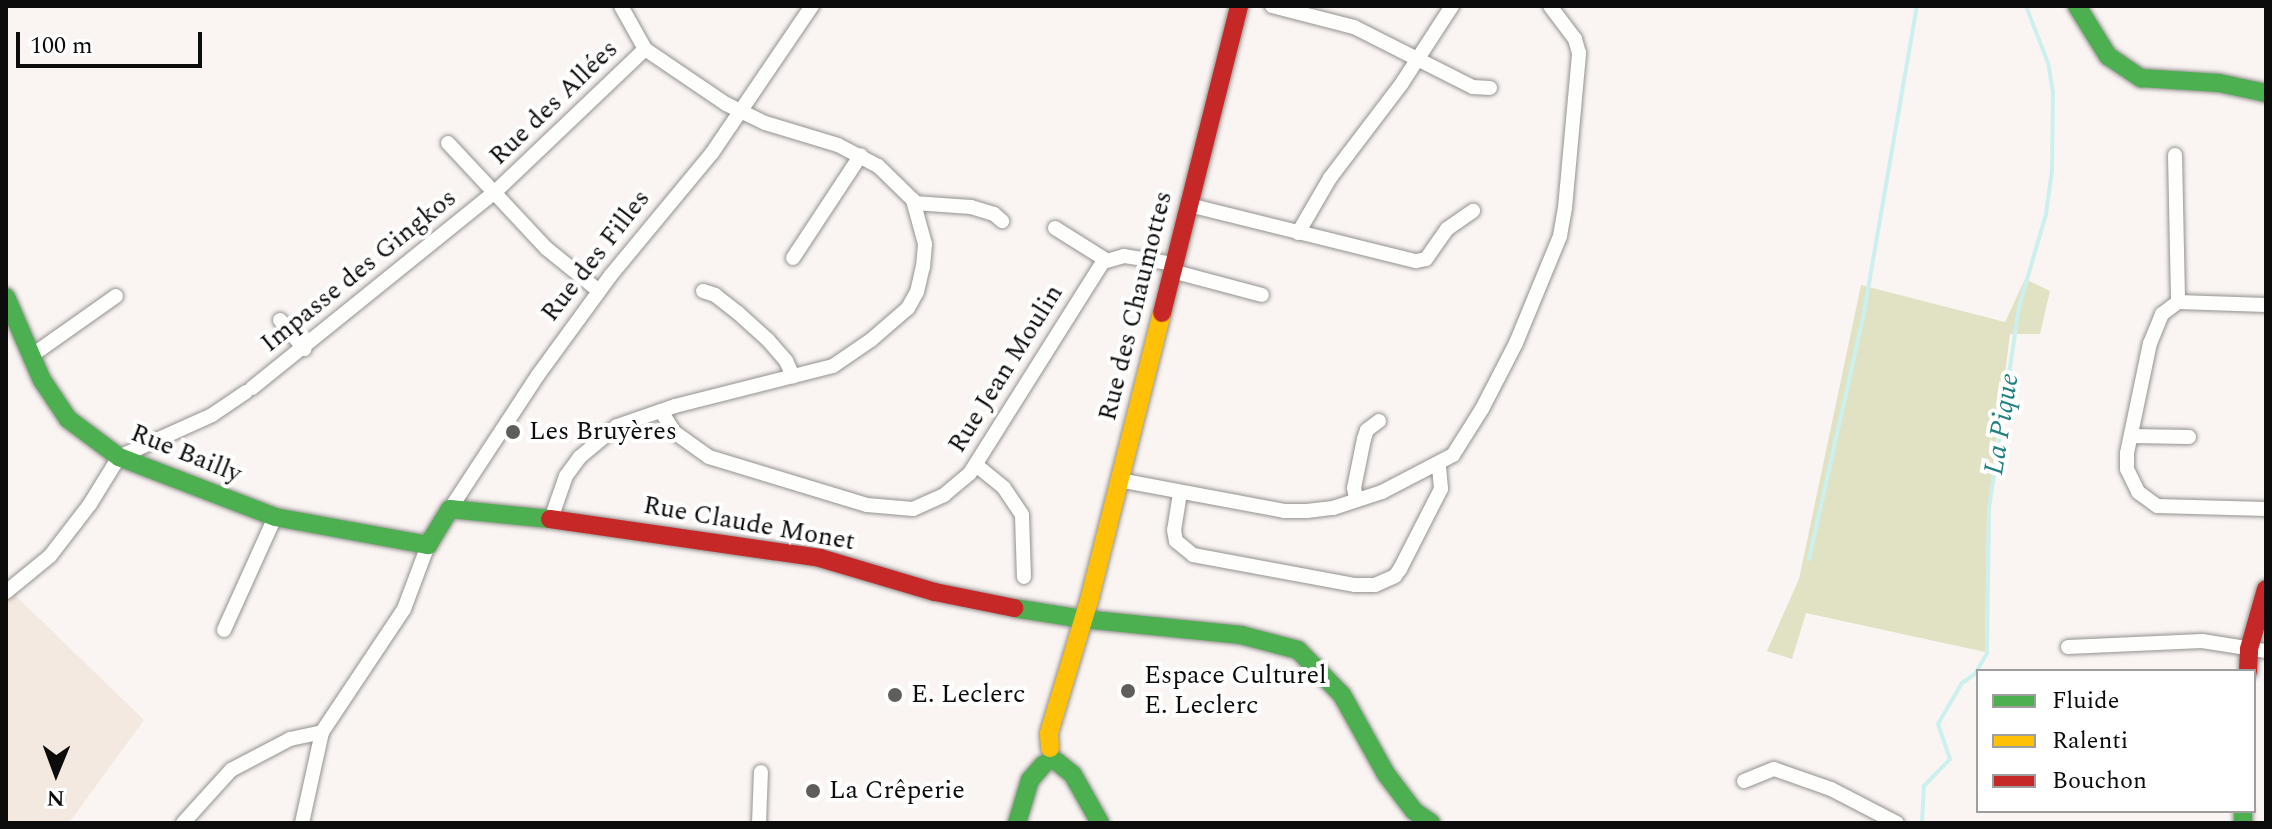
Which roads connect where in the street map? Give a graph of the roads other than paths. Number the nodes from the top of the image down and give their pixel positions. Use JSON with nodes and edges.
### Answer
{"nodes":[{"id":1,"x":812,"y":6,"type":"edge"},
{"id":2,"x":1239,"y":6,"type":"edge"},
{"id":3,"x":1272,"y":6,"type":"edge"},
{"id":4,"x":1452,"y":6,"type":"edge"},
{"id":5,"x":1550,"y":6,"type":"edge"},
{"id":6,"x":2077,"y":6,"type":"edge"},
{"id":7,"x":626,"y":9,"type":"edge"},
{"id":8,"x":1308,"y":10,"type":"edge"},
{"id":9,"x":645,"y":49,"type":"junction"},
{"id":10,"x":1417,"y":58,"type":"junction"},
{"id":11,"x":1490,"y":88,"type":"dead end"},
{"id":12,"x":2266,"y":93,"type":"edge"},
{"id":13,"x":742,"y":112,"type":"junction"},
{"id":14,"x":448,"y":143,"type":"dead end"},
{"id":15,"x":861,"y":155,"type":"junction"},
{"id":16,"x":2175,"y":155,"type":"dead end"},
{"id":17,"x":496,"y":191,"type":"junction"},
{"id":18,"x":914,"y":203,"type":"junction"},
{"id":19,"x":1189,"y":205,"type":"junction"},
{"id":20,"x":1473,"y":211,"type":"dead end"},
{"id":21,"x":1002,"y":221,"type":"dead end"},
{"id":22,"x":1055,"y":228,"type":"dead end"},
{"id":23,"x":1298,"y":233,"type":"junction"},
{"id":24,"x":793,"y":258,"type":"dead end"},
{"id":25,"x":1106,"y":260,"type":"junction"},
{"id":26,"x":1173,"y":267,"type":"junction"},
{"id":27,"x":599,"y":291,"type":"junction"},
{"id":28,"x":703,"y":291,"type":"dead end"},
{"id":29,"x":1262,"y":295,"type":"dead end"},
{"id":30,"x":116,"y":296,"type":"dead end"},
{"id":31,"x":6,"y":297,"type":"edge"},
{"id":32,"x":2178,"y":302,"type":"junction"},
{"id":33,"x":2266,"y":305,"type":"edge"},
{"id":34,"x":280,"y":320,"type":"dead end"},
{"id":35,"x":304,"y":349,"type":"junction"},
{"id":36,"x":31,"y":356,"type":"junction"},
{"id":37,"x":793,"y":376,"type":"junction"},
{"id":38,"x":661,"y":411,"type":"junction"},
{"id":39,"x":1379,"y":421,"type":"dead end"},
{"id":40,"x":2131,"y":436,"type":"junction"},
{"id":41,"x":2189,"y":437,"type":"dead end"},
{"id":42,"x":119,"y":457,"type":"junction"},
{"id":43,"x":976,"y":465,"type":"junction"},
{"id":44,"x":1439,"y":465,"type":"junction"},
{"id":45,"x":1119,"y":480,"type":"junction"},
{"id":46,"x":1180,"y":493,"type":"junction"},
{"id":47,"x":1356,"y":500,"type":"junction"},
{"id":48,"x":450,"y":509,"type":"junction"},
{"id":49,"x":2266,"y":509,"type":"edge"},
{"id":50,"x":275,"y":517,"type":"junction"},
{"id":51,"x":551,"y":519,"type":"junction"},
{"id":52,"x":428,"y":545,"type":"junction"},
{"id":53,"x":1024,"y":577,"type":"dead end"},
{"id":54,"x":2266,"y":589,"type":"edge"},
{"id":55,"x":6,"y":592,"type":"edge"},
{"id":56,"x":1083,"y":619,"type":"junction"},
{"id":57,"x":224,"y":630,"type":"dead end"},
{"id":58,"x":2068,"y":647,"type":"dead end"},
{"id":59,"x":2257,"y":650,"type":"edge"},
{"id":60,"x":2249,"y":669,"type":"edge"},
{"id":61,"x":322,"y":732,"type":"junction"},
{"id":62,"x":1050,"y":758,"type":"junction"},
{"id":63,"x":761,"y":772,"type":"dead end"},
{"id":64,"x":1744,"y":781,"type":"dead end"},
{"id":65,"x":183,"y":823,"type":"edge"},
{"id":66,"x":302,"y":823,"type":"edge"},
{"id":67,"x":759,"y":823,"type":"edge"},
{"id":68,"x":1017,"y":823,"type":"edge"},
{"id":69,"x":1100,"y":823,"type":"edge"},
{"id":70,"x":1431,"y":823,"type":"edge"},
{"id":71,"x":1897,"y":823,"type":"edge"}],
"edges":[{"from":1,"to":13,"type":"street","name":"Rue des Filles"},
{"from":2,"to":19,"type":"street","name":"Rue des Chaumottes"},
{"from":3,"to":8,"type":"street"},
{"from":4,"to":10,"type":"street"},
{"from":5,"to":44,"type":"street"},
{"from":6,"to":12,"type":"street"},
{"from":7,"to":9,"type":"street"},
{"from":8,"to":10,"type":"street"},
{"from":9,"to":13,"type":"street"},
{"from":9,"to":17,"type":"street","name":"Rue des Allées"},
{"from":10,"to":11,"type":"street"},
{"from":10,"to":23,"type":"street"},
{"from":13,"to":15,"type":"street"},
{"from":13,"to":27,"type":"street","name":"Rue des Filles"},
{"from":14,"to":17,"type":"street"},
{"from":15,"to":18,"type":"street"},
{"from":15,"to":24,"type":"street"},
{"from":16,"to":32,"type":"street"},
{"from":17,"to":27,"type":"street"},
{"from":17,"to":35,"type":"street","name":"Impasse des Gingkos"},
{"from":18,"to":21,"type":"street"},
{"from":18,"to":37,"type":"street"},
{"from":19,"to":23,"type":"street"},
{"from":19,"to":26,"type":"street","name":"Rue des Chaumottes"},
{"from":20,"to":23,"type":"street"},
{"from":22,"to":25,"type":"street"},
{"from":25,"to":26,"type":"street"},
{"from":25,"to":43,"type":"street","name":"Rue Jean Moulin"},
{"from":26,"to":29,"type":"street"},
{"from":26,"to":45,"type":"street","name":"Rue des Chaumottes"},
{"from":27,"to":48,"type":"street","name":"Rue des Filles"},
{"from":28,"to":37,"type":"street"},
{"from":30,"to":36,"type":"street"},
{"from":31,"to":36,"type":"street","name":"Rue Bailly"},
{"from":32,"to":33,"type":"street"},
{"from":32,"to":40,"type":"street"},
{"from":34,"to":35,"type":"street"},
{"from":35,"to":42,"type":"street","name":"Impasse des Gingkos"},
{"from":36,"to":42,"type":"street","name":"Rue Bailly"},
{"from":37,"to":38,"type":"street"},
{"from":38,"to":43,"type":"street","name":"Rue Jean Moulin"},
{"from":38,"to":51,"type":"street"},
{"from":39,"to":47,"type":"street"},
{"from":40,"to":41,"type":"street"},
{"from":40,"to":49,"type":"street"},
{"from":42,"to":50,"type":"street","name":"Rue Bailly"},
{"from":42,"to":55,"type":"street"},
{"from":43,"to":53,"type":"street"},
{"from":44,"to":46,"type":"street"},
{"from":44,"to":47,"type":"street"},
{"from":45,"to":46,"type":"street"},
{"from":45,"to":56,"type":"street","name":"Rue des Chaumottes"},
{"from":46,"to":47,"type":"street"},
{"from":48,"to":51,"type":"street","name":"Rue Claude Monet"},
{"from":48,"to":52,"type":"street","name":"Rue des Filles"},
{"from":50,"to":52,"type":"street","name":"Rue Bailly"},
{"from":50,"to":57,"type":"street"},
{"from":51,"to":56,"type":"street","name":"Rue Claude Monet"},
{"from":52,"to":61,"type":"street"},
{"from":54,"to":59,"type":"street"},
{"from":56,"to":62,"type":"street","name":"Rue des Chaumottes"},
{"from":56,"to":70,"type":"street","name":"Rue Claude Monet"},
{"from":58,"to":59,"type":"street"},
{"from":59,"to":60,"type":"street"},
{"from":61,"to":65,"type":"street"},
{"from":61,"to":66,"type":"street"},
{"from":62,"to":68,"type":"street"},
{"from":62,"to":69,"type":"street"},
{"from":63,"to":67,"type":"street"},
{"from":64,"to":71,"type":"street"}]}
